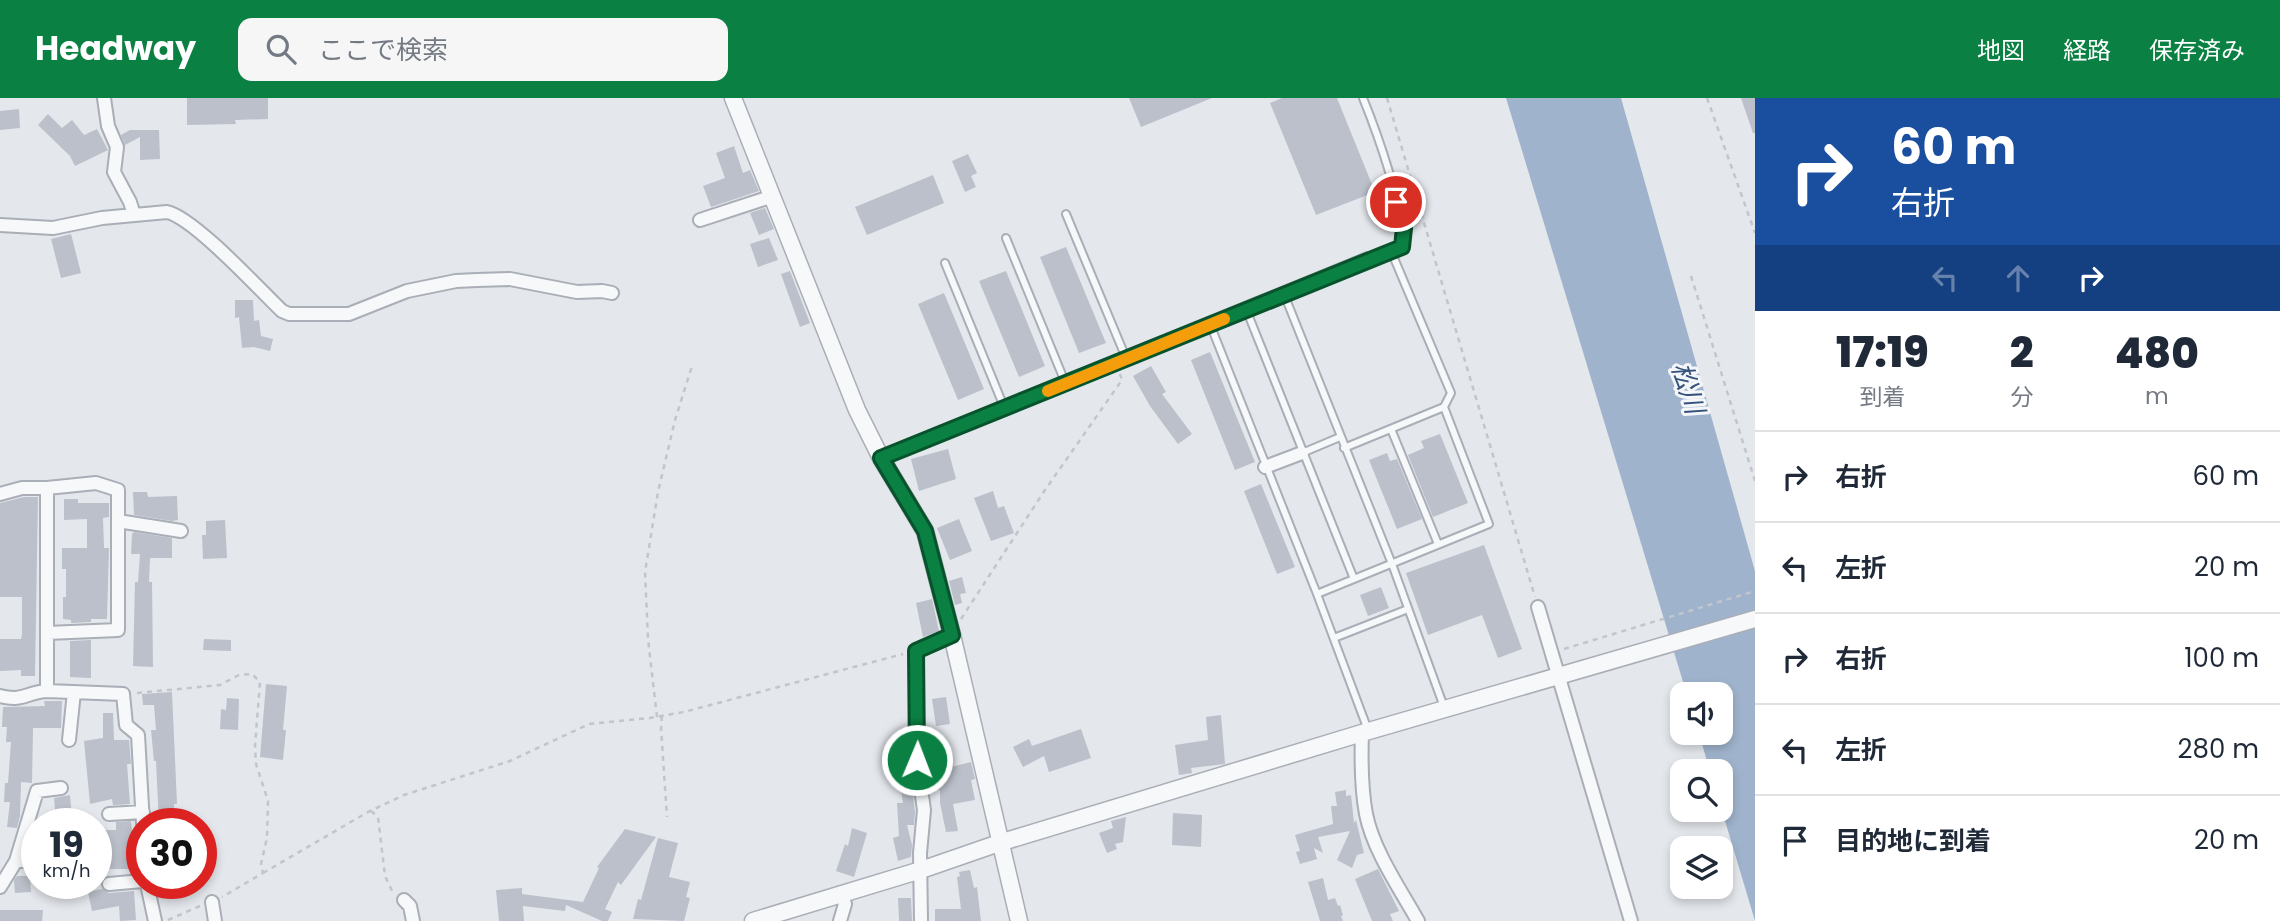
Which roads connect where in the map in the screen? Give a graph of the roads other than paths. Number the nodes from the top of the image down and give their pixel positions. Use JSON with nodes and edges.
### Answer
{"nodes":[{"id":1,"x":104,"y":98,"type":"edge"},
{"id":2,"x":733,"y":98,"type":"edge"},
{"id":3,"x":1363,"y":98,"type":"edge"},
{"id":4,"x":773,"y":197,"type":"junction"},
{"id":5,"x":1066,"y":214,"type":"dead end"},
{"id":6,"x":134,"y":215,"type":"junction"},
{"id":7,"x":700,"y":220,"type":"dead end"},
{"id":8,"x":0,"y":225,"type":"edge"},
{"id":9,"x":1006,"y":238,"type":"dead end"},
{"id":10,"x":1391,"y":251,"type":"junction"},
{"id":11,"x":1368,"y":259,"type":"joint"},
{"id":12,"x":945,"y":263,"type":"dead end"},
{"id":13,"x":612,"y":293,"type":"dead end"},
{"id":14,"x":1284,"y":293,"type":"junction"},
{"id":15,"x":1246,"y":309,"type":"junction"},
{"id":16,"x":1210,"y":324,"type":"junction"},
{"id":17,"x":1121,"y":361,"type":"junction"},
{"id":18,"x":1066,"y":384,"type":"junction"},
{"id":19,"x":1444,"y":407,"type":"junction"},
{"id":20,"x":1005,"y":409,"type":"junction"},
{"id":21,"x":1391,"y":429,"type":"junction"},
{"id":22,"x":1340,"y":437,"type":"junction"},
{"id":23,"x":1344,"y":448,"type":"junction"},
{"id":24,"x":1302,"y":453,"type":"junction"},
{"id":25,"x":881,"y":458,"type":"junction"},
{"id":26,"x":1265,"y":467,"type":"junction"},
{"id":27,"x":47,"y":488,"type":"junction"},
{"id":28,"x":0,"y":494,"type":"edge"},
{"id":29,"x":118,"y":521,"type":"junction"},
{"id":30,"x":181,"y":531,"type":"dead end"},
{"id":31,"x":1438,"y":544,"type":"junction"},
{"id":32,"x":1392,"y":564,"type":"junction"},
{"id":33,"x":1354,"y":579,"type":"junction"},
{"id":34,"x":1317,"y":594,"type":"junction"},
{"id":35,"x":1538,"y":607,"type":"road end"},
{"id":36,"x":1408,"y":608,"type":"junction"},
{"id":37,"x":1755,"y":619,"type":"edge"},
{"id":38,"x":951,"y":630,"type":"junction"},
{"id":39,"x":47,"y":633,"type":"junction"},
{"id":40,"x":1334,"y":638,"type":"junction"},
{"id":41,"x":1563,"y":675,"type":"junction"},
{"id":42,"x":47,"y":691,"type":"junction"},
{"id":43,"x":74,"y":692,"type":"junction"},
{"id":44,"x":0,"y":696,"type":"edge"},
{"id":45,"x":1445,"y":709,"type":"junction"},
{"id":46,"x":1365,"y":732,"type":"junction"},
{"id":47,"x":69,"y":740,"type":"dead end"},
{"id":48,"x":61,"y":788,"type":"dead end"},
{"id":49,"x":34,"y":808,"type":"edge"},
{"id":50,"x":142,"y":808,"type":"edge"},
{"id":51,"x":999,"y":843,"type":"junction"},
{"id":52,"x":21,"y":850,"type":"edge"},
{"id":53,"x":16,"y":861,"type":"junction"},
{"id":54,"x":21,"y":861,"type":"edge"},
{"id":55,"x":921,"y":870,"type":"junction"},
{"id":56,"x":0,"y":887,"type":"edge"},
{"id":57,"x":841,"y":893,"type":"junction"},
{"id":58,"x":150,"y":899,"type":"edge"},
{"id":59,"x":404,"y":900,"type":"road end"},
{"id":60,"x":212,"y":902,"type":"road end"},
{"id":61,"x":155,"y":921,"type":"edge"},
{"id":62,"x":215,"y":921,"type":"edge"},
{"id":63,"x":413,"y":921,"type":"edge"},
{"id":64,"x":753,"y":921,"type":"edge"},
{"id":65,"x":840,"y":921,"type":"edge"},
{"id":66,"x":921,"y":921,"type":"edge"},
{"id":67,"x":1018,"y":921,"type":"edge"},
{"id":68,"x":1418,"y":921,"type":"edge"},
{"id":69,"x":1630,"y":921,"type":"edge"}],
"edges":[{"from":1,"to":6,"type":"street"},
{"from":2,"to":4,"type":"street"},
{"from":3,"to":10,"type":"lane"},
{"from":4,"to":7,"type":"street"},
{"from":4,"to":25,"type":"street"},
{"from":5,"to":17,"type":"lane"},
{"from":6,"to":8,"type":"street"},
{"from":6,"to":13,"type":"street"},
{"from":9,"to":18,"type":"lane"},
{"from":10,"to":11,"type":"lane"},
{"from":10,"to":19,"type":"lane"},
{"from":11,"to":14,"type":"street"},
{"from":12,"to":20,"type":"lane"},
{"from":14,"to":15,"type":"street"},
{"from":14,"to":22,"type":"lane"},
{"from":15,"to":16,"type":"street"},
{"from":15,"to":24,"type":"lane"},
{"from":16,"to":17,"type":"street"},
{"from":16,"to":26,"type":"lane"},
{"from":17,"to":18,"type":"street"},
{"from":18,"to":20,"type":"street"},
{"from":19,"to":21,"type":"lane"},
{"from":19,"to":31,"type":"lane"},
{"from":20,"to":25,"type":"street"},
{"from":21,"to":23,"type":"lane"},
{"from":21,"to":31,"type":"lane"},
{"from":22,"to":23,"type":"lane"},
{"from":22,"to":24,"type":"lane"},
{"from":23,"to":32,"type":"lane"},
{"from":24,"to":26,"type":"street"},
{"from":24,"to":33,"type":"lane"},
{"from":25,"to":38,"type":"street"},
{"from":26,"to":34,"type":"lane"},
{"from":27,"to":28,"type":"street"},
{"from":27,"to":29,"type":"street"},
{"from":27,"to":39,"type":"street"},
{"from":29,"to":30,"type":"street"},
{"from":29,"to":39,"type":"street"},
{"from":31,"to":32,"type":"lane"},
{"from":32,"to":33,"type":"lane"},
{"from":32,"to":36,"type":"lane"},
{"from":33,"to":34,"type":"lane"},
{"from":34,"to":40,"type":"lane"},
{"from":35,"to":41,"type":"street"},
{"from":36,"to":40,"type":"lane"},
{"from":36,"to":45,"type":"lane"},
{"from":37,"to":41,"type":"street"},
{"from":38,"to":51,"type":"street"},
{"from":38,"to":55,"type":"street"},
{"from":39,"to":42,"type":"street"},
{"from":40,"to":46,"type":"lane"},
{"from":41,"to":45,"type":"street"},
{"from":41,"to":69,"type":"street"},
{"from":42,"to":43,"type":"street"},
{"from":42,"to":44,"type":"street"},
{"from":43,"to":47,"type":"street"},
{"from":43,"to":50,"type":"street"},
{"from":45,"to":46,"type":"street"},
{"from":46,"to":51,"type":"street"},
{"from":46,"to":68,"type":"street"},
{"from":48,"to":49,"type":"street"},
{"from":51,"to":55,"type":"street"},
{"from":51,"to":67,"type":"street"},
{"from":52,"to":53,"type":"street"},
{"from":53,"to":54,"type":"street"},
{"from":53,"to":56,"type":"street"},
{"from":55,"to":57,"type":"street"},
{"from":55,"to":66,"type":"street"},
{"from":57,"to":64,"type":"street"},
{"from":57,"to":65,"type":"street"},
{"from":58,"to":61,"type":"street"},
{"from":59,"to":63,"type":"street"},
{"from":60,"to":62,"type":"street"}]}
